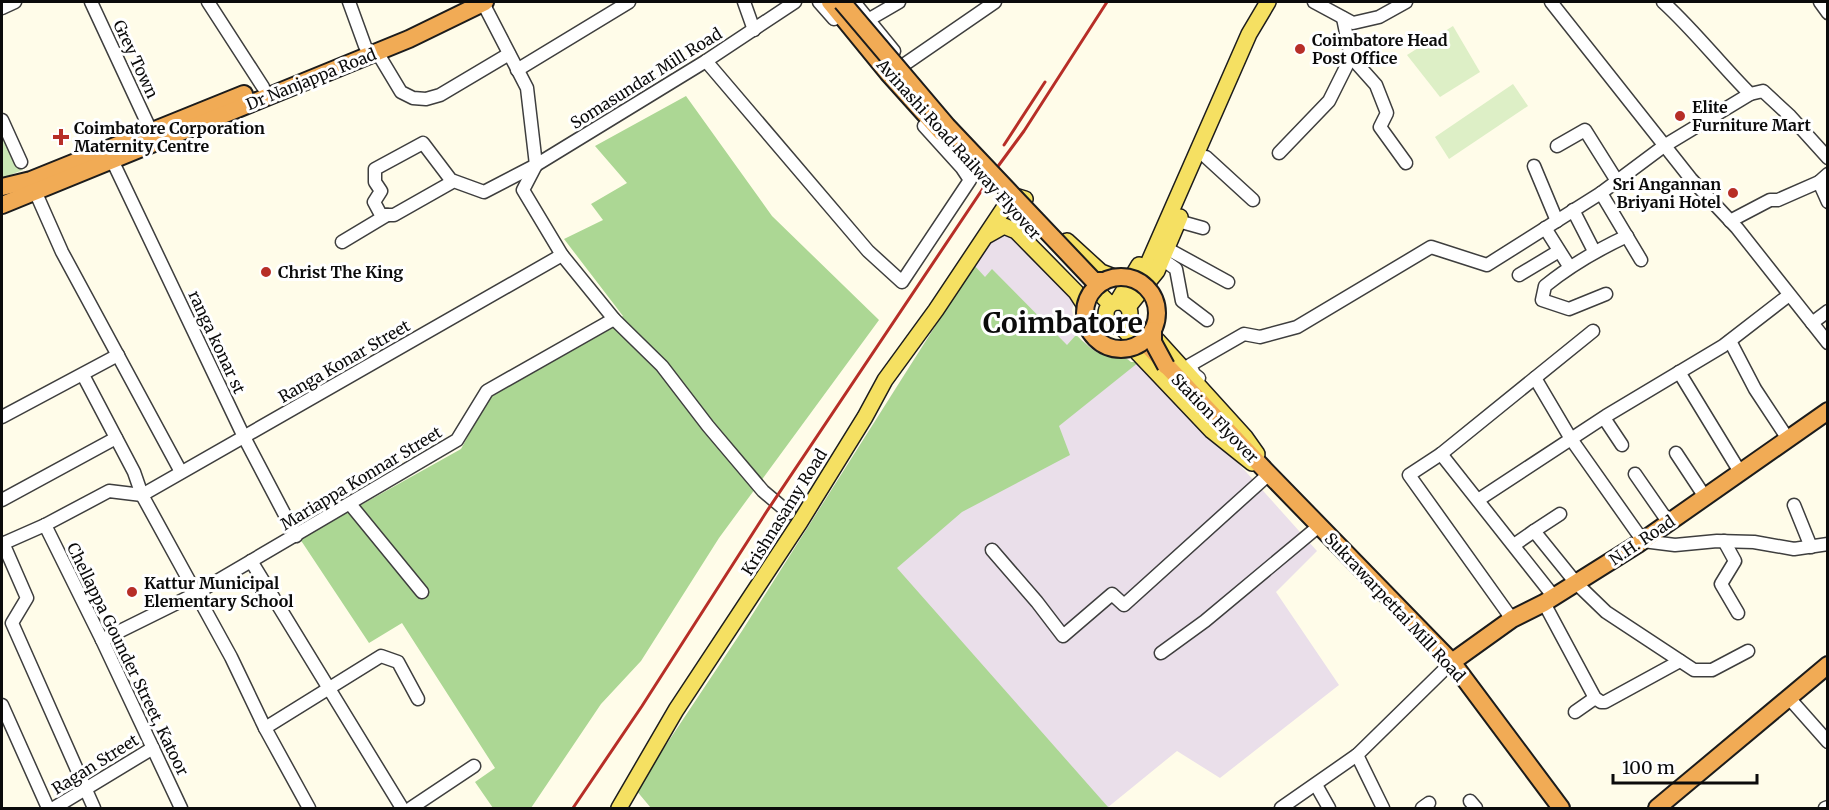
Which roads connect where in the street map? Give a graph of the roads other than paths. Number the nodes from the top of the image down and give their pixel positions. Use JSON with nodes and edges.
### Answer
{"nodes":[{"id":1,"x":15,"y":2,"type":"edge"},
{"id":2,"x":91,"y":2,"type":"edge"},
{"id":3,"x":208,"y":2,"type":"edge"},
{"id":4,"x":349,"y":2,"type":"edge"},
{"id":5,"x":464,"y":2,"type":"edge"},
{"id":6,"x":484,"y":2,"type":"edge"},
{"id":7,"x":629,"y":2,"type":"edge"},
{"id":8,"x":744,"y":2,"type":"edge"},
{"id":9,"x":795,"y":2,"type":"edge"},
{"id":10,"x":819,"y":2,"type":"edge"},
{"id":11,"x":830,"y":2,"type":"edge"},
{"id":12,"x":842,"y":2,"type":"edge"},
{"id":13,"x":854,"y":2,"type":"edge"},
{"id":14,"x":899,"y":2,"type":"edge"},
{"id":15,"x":995,"y":2,"type":"edge"},
{"id":16,"x":1268,"y":2,"type":"edge"},
{"id":17,"x":1314,"y":2,"type":"edge"},
{"id":18,"x":1406,"y":2,"type":"edge"},
{"id":19,"x":1551,"y":2,"type":"edge"},
{"id":20,"x":1663,"y":2,"type":"edge"},
{"id":21,"x":1820,"y":2,"type":"edge"},
{"id":22,"x":2,"y":8,"type":"edge"},
{"id":23,"x":1827,"y":13,"type":"edge"},
{"id":24,"x":1343,"y":18,"type":"junction"},
{"id":25,"x":868,"y":20,"type":"junction"},
{"id":26,"x":754,"y":30,"type":"junction"},
{"id":27,"x":371,"y":49,"type":"junction"},
{"id":28,"x":509,"y":54,"type":"junction"},
{"id":29,"x":1351,"y":57,"type":"junction"},
{"id":30,"x":706,"y":61,"type":"junction"},
{"id":31,"x":905,"y":64,"type":"junction"},
{"id":32,"x":517,"y":70,"type":"junction"},
{"id":33,"x":262,"y":87,"type":"junction"},
{"id":34,"x":1750,"y":94,"type":"junction"},
{"id":35,"x":1220,"y":102,"type":"junction"},
{"id":36,"x":2,"y":120,"type":"edge"},
{"id":37,"x":151,"y":131,"type":"junction"},
{"id":38,"x":1557,"y":146,"type":"dead end"},
{"id":39,"x":1665,"y":146,"type":"junction"},
{"id":40,"x":1279,"y":153,"type":"dead end"},
{"id":41,"x":1206,"y":157,"type":"junction"},
{"id":42,"x":1827,"y":158,"type":"edge"},
{"id":43,"x":112,"y":160,"type":"junction"},
{"id":44,"x":21,"y":162,"type":"dead end"},
{"id":45,"x":1406,"y":163,"type":"dead end"},
{"id":46,"x":536,"y":165,"type":"junction"},
{"id":47,"x":1534,"y":166,"type":"dead end"},
{"id":48,"x":962,"y":168,"type":"junction"},
{"id":49,"x":62,"y":174,"type":"junction"},
{"id":50,"x":1823,"y":178,"type":"edge"},
{"id":51,"x":454,"y":181,"type":"junction"},
{"id":52,"x":1617,"y":181,"type":"junction"},
{"id":53,"x":2,"y":187,"type":"edge"},
{"id":54,"x":35,"y":191,"type":"junction"},
{"id":55,"x":1601,"y":193,"type":"junction"},
{"id":56,"x":1253,"y":200,"type":"dead end"},
{"id":57,"x":1827,"y":202,"type":"edge"},
{"id":58,"x":2,"y":205,"type":"edge"},
{"id":59,"x":1573,"y":210,"type":"junction"},
{"id":60,"x":387,"y":215,"type":"junction"},
{"id":61,"x":1557,"y":220,"type":"junction"},
{"id":62,"x":1178,"y":221,"type":"junction"},
{"id":63,"x":1730,"y":221,"type":"junction"},
{"id":64,"x":1203,"y":228,"type":"dead end"},
{"id":65,"x":1545,"y":228,"type":"junction"},
{"id":66,"x":1627,"y":236,"type":"junction"},
{"id":67,"x":983,"y":239,"type":"junction"},
{"id":68,"x":342,"y":242,"type":"dead end"},
{"id":69,"x":1559,"y":251,"type":"junction"},
{"id":70,"x":1594,"y":251,"type":"junction"},
{"id":71,"x":1164,"y":253,"type":"junction"},
{"id":72,"x":562,"y":255,"type":"junction"},
{"id":73,"x":1641,"y":260,"type":"dead end"},
{"id":74,"x":1569,"y":266,"type":"junction"},
{"id":75,"x":1519,"y":275,"type":"dead end"},
{"id":76,"x":1140,"y":282,"type":"junction"},
{"id":77,"x":1228,"y":282,"type":"dead end"},
{"id":78,"x":1098,"y":290,"type":"junction"},
{"id":79,"x":1606,"y":294,"type":"dead end"},
{"id":80,"x":1789,"y":295,"type":"junction"},
{"id":81,"x":1827,"y":310,"type":"edge"},
{"id":82,"x":1121,"y":311,"type":"junction"},
{"id":83,"x":614,"y":319,"type":"junction"},
{"id":84,"x":1207,"y":320,"type":"dead end"},
{"id":85,"x":1812,"y":323,"type":"junction"},
{"id":86,"x":1153,"y":330,"type":"junction"},
{"id":87,"x":1593,"y":331,"type":"dead end"},
{"id":88,"x":1730,"y":341,"type":"junction"},
{"id":89,"x":1827,"y":343,"type":"edge"},
{"id":90,"x":1140,"y":344,"type":"junction"},
{"id":91,"x":118,"y":355,"type":"junction"},
{"id":92,"x":1166,"y":366,"type":"junction"},
{"id":93,"x":1680,"y":372,"type":"junction"},
{"id":94,"x":83,"y":375,"type":"junction"},
{"id":95,"x":1534,"y":378,"type":"junction"},
{"id":96,"x":1205,"y":393,"type":"junction"},
{"id":97,"x":1827,"y":411,"type":"edge"},
{"id":98,"x":2,"y":417,"type":"edge"},
{"id":99,"x":1604,"y":418,"type":"junction"},
{"id":100,"x":244,"y":437,"type":"junction"},
{"id":101,"x":116,"y":438,"type":"junction"},
{"id":102,"x":1788,"y":439,"type":"junction"},
{"id":103,"x":1571,"y":440,"type":"junction"},
{"id":104,"x":1622,"y":445,"type":"dead end"},
{"id":105,"x":1676,"y":453,"type":"dead end"},
{"id":106,"x":1441,"y":454,"type":"junction"},
{"id":107,"x":181,"y":472,"type":"junction"},
{"id":108,"x":1267,"y":472,"type":"junction"},
{"id":109,"x":1740,"y":472,"type":"junction"},
{"id":110,"x":1635,"y":474,"type":"dead end"},
{"id":111,"x":142,"y":495,"type":"junction"},
{"id":112,"x":1705,"y":497,"type":"junction"},
{"id":113,"x":2,"y":500,"type":"edge"},
{"id":114,"x":1478,"y":500,"type":"junction"},
{"id":115,"x":350,"y":504,"type":"junction"},
{"id":116,"x":1794,"y":505,"type":"dead end"},
{"id":117,"x":789,"y":513,"type":"dead end"},
{"id":118,"x":1560,"y":514,"type":"dead end"},
{"id":119,"x":1669,"y":523,"type":"junction"},
{"id":120,"x":45,"y":525,"type":"junction"},
{"id":121,"x":1319,"y":526,"type":"junction"},
{"id":122,"x":1534,"y":531,"type":"junction"},
{"id":123,"x":296,"y":536,"type":"junction"},
{"id":124,"x":1643,"y":541,"type":"junction"},
{"id":125,"x":1724,"y":541,"type":"junction"},
{"id":126,"x":2,"y":543,"type":"edge"},
{"id":127,"x":1827,"y":544,"type":"edge"},
{"id":128,"x":1514,"y":545,"type":"junction"},
{"id":129,"x":1811,"y":547,"type":"junction"},
{"id":130,"x":993,"y":550,"type":"dead end"},
{"id":131,"x":251,"y":561,"type":"junction"},
{"id":132,"x":1576,"y":583,"type":"junction"},
{"id":133,"x":422,"y":592,"type":"dead end"},
{"id":134,"x":195,"y":594,"type":"junction"},
{"id":135,"x":1549,"y":600,"type":"junction"},
{"id":136,"x":1738,"y":613,"type":"dead end"},
{"id":137,"x":1512,"y":619,"type":"junction"},
{"id":138,"x":102,"y":640,"type":"junction"},
{"id":139,"x":1748,"y":651,"type":"dead end"},
{"id":140,"x":1161,"y":653,"type":"dead end"},
{"id":141,"x":1452,"y":662,"type":"junction"},
{"id":142,"x":1680,"y":662,"type":"junction"},
{"id":143,"x":1827,"y":665,"type":"edge"},
{"id":144,"x":329,"y":689,"type":"junction"},
{"id":145,"x":1595,"y":698,"type":"junction"},
{"id":146,"x":1789,"y":698,"type":"junction"},
{"id":147,"x":418,"y":699,"type":"dead end"},
{"id":148,"x":2,"y":705,"type":"edge"},
{"id":149,"x":1575,"y":712,"type":"dead end"},
{"id":150,"x":265,"y":728,"type":"junction"},
{"id":151,"x":1827,"y":742,"type":"edge"},
{"id":152,"x":153,"y":748,"type":"junction"},
{"id":153,"x":1357,"y":755,"type":"junction"},
{"id":154,"x":474,"y":766,"type":"dead end"},
{"id":155,"x":1316,"y":785,"type":"junction"},
{"id":156,"x":85,"y":790,"type":"junction"},
{"id":157,"x":48,"y":808,"type":"edge"},
{"id":158,"x":54,"y":808,"type":"edge"},
{"id":159,"x":93,"y":808,"type":"edge"},
{"id":160,"x":181,"y":808,"type":"edge"},
{"id":161,"x":309,"y":808,"type":"edge"},
{"id":162,"x":402,"y":808,"type":"edge"},
{"id":163,"x":411,"y":808,"type":"edge"},
{"id":164,"x":619,"y":808,"type":"edge"},
{"id":165,"x":1281,"y":808,"type":"edge"},
{"id":166,"x":1329,"y":808,"type":"edge"},
{"id":167,"x":1383,"y":808,"type":"edge"},
{"id":168,"x":1561,"y":808,"type":"edge"},
{"id":169,"x":1657,"y":808,"type":"edge"}],
"edges":[{"from":1,"to":22,"type":"street"},
{"from":2,"to":37,"type":"street","name":"Grey Town"},
{"from":3,"to":33,"type":"street"},
{"from":4,"to":27,"type":"street"},
{"from":5,"to":27,"type":"highway","name":"Dr Nanjappa Road"},
{"from":6,"to":27,"type":"highway","name":"Dr Nanjappa Road"},
{"from":6,"to":28,"type":"street"},
{"from":7,"to":32,"type":"street"},
{"from":8,"to":26,"type":"street"},
{"from":9,"to":26,"type":"street","name":"Somasundar Mill Road"},
{"from":10,"to":48,"type":"street"},
{"from":11,"to":78,"type":"highway","name":"Avinashi Road Railway Flyover"},
{"from":12,"to":78,"type":"highway","name":"Avinashi Road Railway Flyover","bridge":true},
{"from":13,"to":25,"type":"street"},
{"from":14,"to":25,"type":"street"},
{"from":15,"to":31,"type":"street"},
{"from":16,"to":35,"type":"main road"},
{"from":17,"to":24,"type":"street"},
{"from":18,"to":24,"type":"street"},
{"from":19,"to":39,"type":"street"},
{"from":20,"to":34,"type":"street"},
{"from":21,"to":23,"type":"street"},
{"from":24,"to":29,"type":"street"},
{"from":25,"to":31,"type":"street"},
{"from":26,"to":30,"type":"street","name":"Somasundar Mill Road"},
{"from":27,"to":28,"type":"street"},
{"from":27,"to":33,"type":"highway","name":"Dr Nanjappa Road"},
{"from":27,"to":43,"type":"highway","name":"Dr Nanjappa Road"},
{"from":28,"to":32,"type":"street"},
{"from":29,"to":40,"type":"street"},
{"from":29,"to":45,"type":"street"},
{"from":30,"to":46,"type":"street","name":"Somasundar Mill Road"},
{"from":30,"to":48,"type":"street"},
{"from":31,"to":48,"type":"street"},
{"from":32,"to":46,"type":"street"},
{"from":33,"to":37,"type":"highway","name":"Dr Nanjappa Road"},
{"from":34,"to":39,"type":"street"},
{"from":34,"to":42,"type":"street"},
{"from":35,"to":41,"type":"main road"},
{"from":35,"to":76,"type":"main road"},
{"from":35,"to":82,"type":"main road"},
{"from":36,"to":44,"type":"street"},
{"from":37,"to":49,"type":"highway","name":"Dr Nanjappa Road"},
{"from":38,"to":52,"type":"street"},
{"from":39,"to":52,"type":"street"},
{"from":39,"to":63,"type":"street"},
{"from":41,"to":56,"type":"street"},
{"from":41,"to":62,"type":"main road"},
{"from":43,"to":49,"type":"highway","name":"Dr Nanjappa Road"},
{"from":43,"to":100,"type":"street","name":"ranga konar st"},
{"from":46,"to":51,"type":"street","name":"Somasundar Mill Road"},
{"from":46,"to":72,"type":"street"},
{"from":47,"to":61,"type":"street"},
{"from":49,"to":53,"type":"highway","name":"Dr Nanjappa Road"},
{"from":49,"to":54,"type":"highway","name":"Dr Nanjappa Road"},
{"from":50,"to":57,"type":"street"},
{"from":50,"to":63,"type":"street"},
{"from":51,"to":60,"type":"street"},
{"from":51,"to":60,"type":"street"},
{"from":52,"to":55,"type":"street"},
{"from":54,"to":58,"type":"highway","name":"Dr Nanjappa Road"},
{"from":54,"to":91,"type":"street"},
{"from":55,"to":59,"type":"street"},
{"from":55,"to":66,"type":"street"},
{"from":59,"to":61,"type":"street"},
{"from":59,"to":70,"type":"street"},
{"from":60,"to":68,"type":"street"},
{"from":61,"to":65,"type":"street"},
{"from":62,"to":64,"type":"street"},
{"from":62,"to":71,"type":"main road"},
{"from":63,"to":80,"type":"street"},
{"from":65,"to":69,"type":"street"},
{"from":65,"to":96,"type":"street"},
{"from":66,"to":70,"type":"street"},
{"from":66,"to":73,"type":"street"},
{"from":67,"to":78,"type":"main road"},
{"from":67,"to":78,"type":"main road","name":"Krishnasamy Road"},
{"from":67,"to":164,"type":"main road","name":"Krishnasamy Road"},
{"from":69,"to":74,"type":"street"},
{"from":69,"to":75,"type":"street"},
{"from":70,"to":74,"type":"street"},
{"from":71,"to":77,"type":"street"},
{"from":71,"to":82,"type":"main road"},
{"from":71,"to":84,"type":"street"},
{"from":72,"to":83,"type":"street"},
{"from":72,"to":100,"type":"street","name":"Ranga Konar Street"},
{"from":74,"to":79,"type":"street"},
{"from":76,"to":78,"type":"highway","bridge":true},
{"from":76,"to":86,"type":"highway","name":"Station Flyover","bridge":true},
{"from":78,"to":82,"type":"main road"},
{"from":78,"to":90,"type":"highway","bridge":true},
{"from":80,"to":85,"type":"street"},
{"from":80,"to":88,"type":"street"},
{"from":81,"to":85,"type":"street"},
{"from":82,"to":96,"type":"main road"},
{"from":82,"to":108,"type":"main road"},
{"from":83,"to":115,"type":"street","name":"Mariappa Konnar Street"},
{"from":83,"to":117,"type":"street"},
{"from":85,"to":89,"type":"street"},
{"from":86,"to":90,"type":"highway","bridge":true},
{"from":86,"to":92,"type":"highway","name":"Station Flyover","bridge":true},
{"from":87,"to":95,"type":"street"},
{"from":88,"to":93,"type":"street"},
{"from":88,"to":102,"type":"street"},
{"from":90,"to":92,"type":"highway","name":"Station Flyover","bridge":true},
{"from":91,"to":94,"type":"street"},
{"from":91,"to":107,"type":"street"},
{"from":92,"to":108,"type":"highway","name":"Station Flyover"},
{"from":93,"to":99,"type":"street"},
{"from":93,"to":109,"type":"street"},
{"from":94,"to":98,"type":"street"},
{"from":94,"to":101,"type":"street"},
{"from":95,"to":103,"type":"street"},
{"from":95,"to":106,"type":"street"},
{"from":96,"to":108,"type":"main road"},
{"from":97,"to":102,"type":"highway","name":"N.H. Road"},
{"from":99,"to":103,"type":"street"},
{"from":99,"to":104,"type":"street"},
{"from":100,"to":107,"type":"street","name":"Ranga Konar Street"},
{"from":100,"to":123,"type":"street","name":"ranga konar st"},
{"from":101,"to":111,"type":"street"},
{"from":101,"to":113,"type":"street"},
{"from":102,"to":109,"type":"highway","name":"N.H. Road"},
{"from":103,"to":114,"type":"street"},
{"from":103,"to":124,"type":"street"},
{"from":105,"to":112,"type":"street"},
{"from":106,"to":114,"type":"street"},
{"from":106,"to":137,"type":"street"},
{"from":107,"to":111,"type":"street","name":"Ranga Konar Street"},
{"from":108,"to":121,"type":"highway","name":"Sukrawarpettai Mill Road"},
{"from":108,"to":130,"type":"street"},
{"from":109,"to":112,"type":"highway","name":"N.H. Road"},
{"from":110,"to":119,"type":"street"},
{"from":111,"to":120,"type":"street"},
{"from":111,"to":134,"type":"street"},
{"from":112,"to":119,"type":"highway","name":"N.H. Road"},
{"from":114,"to":128,"type":"street"},
{"from":115,"to":123,"type":"street","name":"Mariappa Konnar Street"},
{"from":115,"to":133,"type":"street"},
{"from":116,"to":129,"type":"street"},
{"from":118,"to":122,"type":"street"},
{"from":119,"to":124,"type":"highway","name":"N.H. Road"},
{"from":120,"to":126,"type":"street"},
{"from":120,"to":138,"type":"street","name":"Chellappa Gounder Street, Katoor"},
{"from":121,"to":140,"type":"street"},
{"from":121,"to":141,"type":"highway","name":"Sukrawarpettai Mill Road"},
{"from":122,"to":128,"type":"street"},
{"from":122,"to":132,"type":"street"},
{"from":123,"to":131,"type":"street","name":"Mariappa Konnar Street"},
{"from":124,"to":125,"type":"street"},
{"from":124,"to":132,"type":"highway","name":"N.H. Road"},
{"from":125,"to":129,"type":"street"},
{"from":125,"to":136,"type":"street"},
{"from":126,"to":156,"type":"street"},
{"from":127,"to":129,"type":"street"},
{"from":128,"to":135,"type":"street"},
{"from":131,"to":134,"type":"street","name":"Mariappa Konnar Street"},
{"from":131,"to":144,"type":"street"},
{"from":132,"to":135,"type":"highway","name":"N.H. Road"},
{"from":132,"to":142,"type":"street"},
{"from":134,"to":138,"type":"street","name":"Mariappa Konnar Street"},
{"from":134,"to":150,"type":"street"},
{"from":135,"to":137,"type":"highway","name":"N.H. Road"},
{"from":135,"to":145,"type":"street"},
{"from":137,"to":141,"type":"highway","name":"N.H. Road"},
{"from":138,"to":152,"type":"street","name":"Chellappa Gounder Street, Katoor"},
{"from":139,"to":142,"type":"street"},
{"from":141,"to":153,"type":"street"},
{"from":141,"to":168,"type":"highway","name":"Sukrawarpettai Mill Road"},
{"from":142,"to":145,"type":"street"},
{"from":143,"to":146,"type":"highway"},
{"from":144,"to":147,"type":"street"},
{"from":144,"to":150,"type":"street"},
{"from":144,"to":162,"type":"street"},
{"from":145,"to":149,"type":"street"},
{"from":146,"to":151,"type":"street"},
{"from":146,"to":169,"type":"highway"},
{"from":148,"to":157,"type":"street"},
{"from":150,"to":161,"type":"street"},
{"from":152,"to":156,"type":"street","name":"Ragan Street"},
{"from":152,"to":160,"type":"street","name":"Chellappa Gounder Street, Katoor"},
{"from":153,"to":155,"type":"street"},
{"from":153,"to":167,"type":"street"},
{"from":154,"to":163,"type":"street"},
{"from":155,"to":165,"type":"street"},
{"from":155,"to":166,"type":"street"},
{"from":156,"to":158,"type":"street","name":"Ragan Street"},
{"from":156,"to":159,"type":"street"}]}
